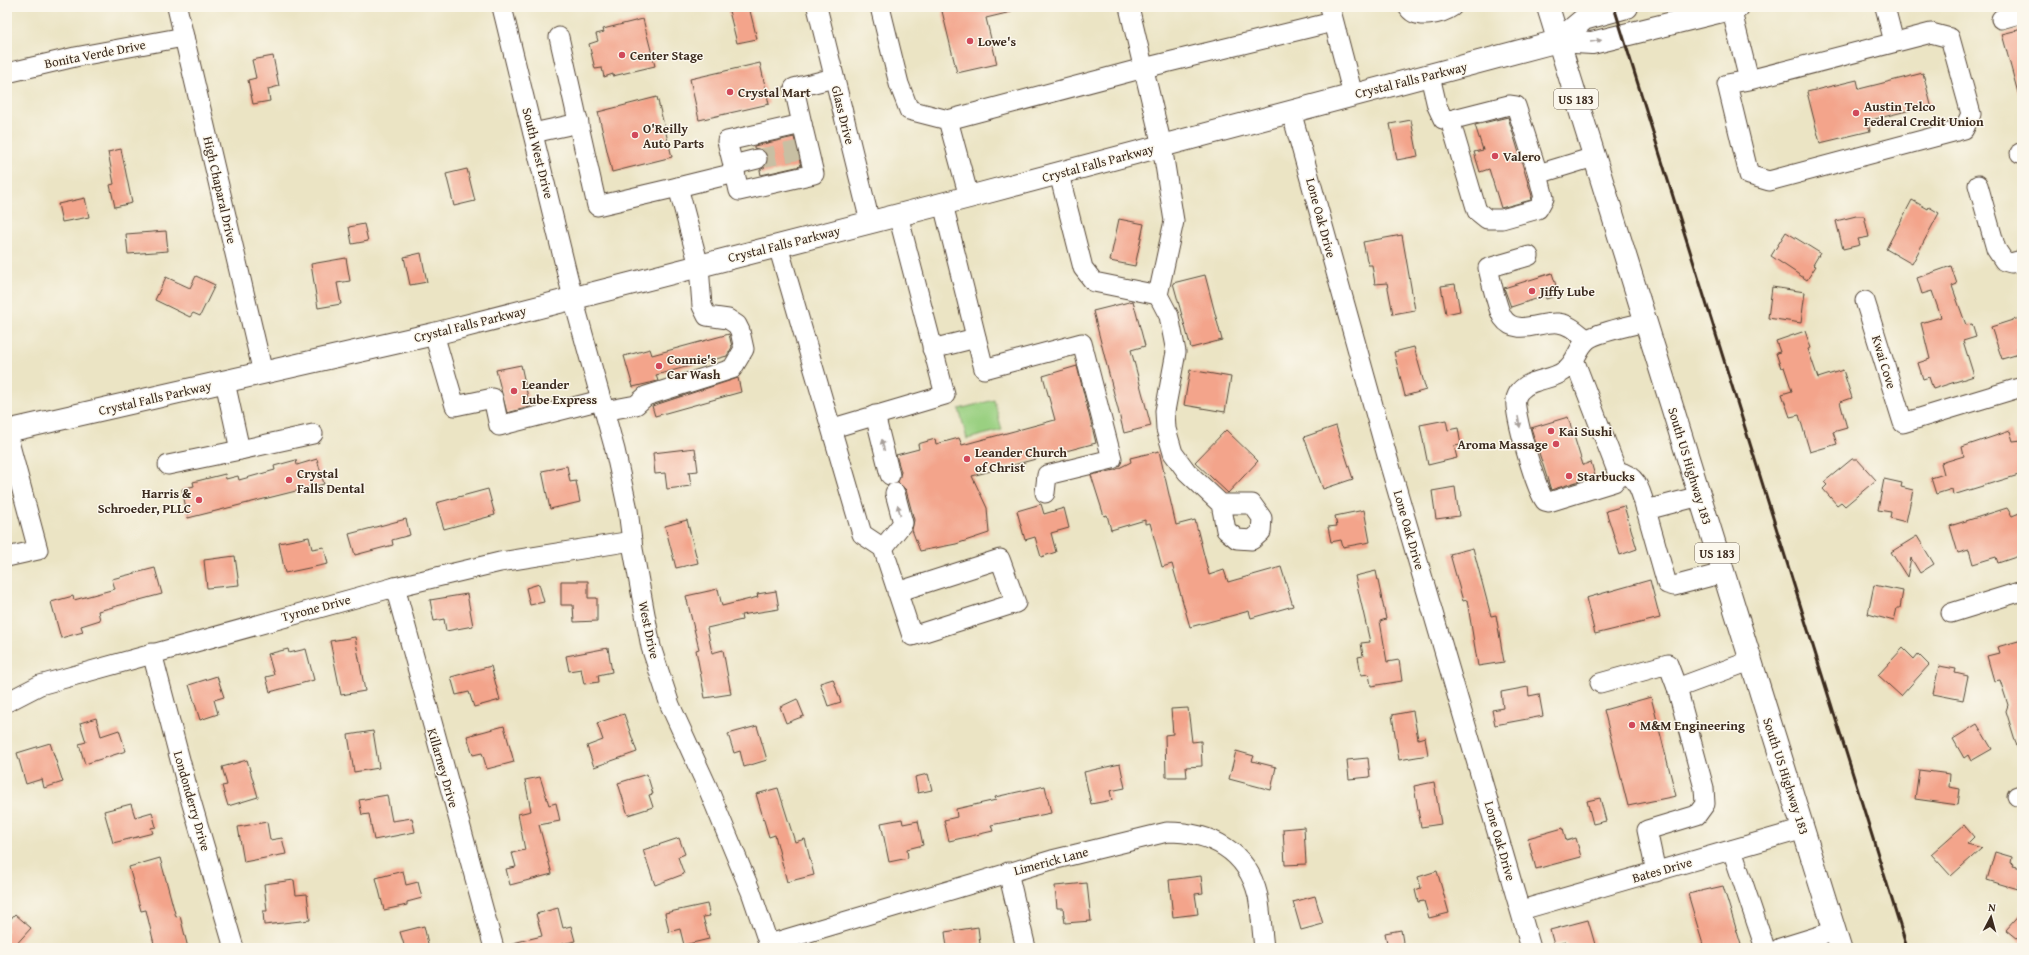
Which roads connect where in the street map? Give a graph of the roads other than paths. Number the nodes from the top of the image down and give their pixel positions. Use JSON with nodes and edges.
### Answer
{"nodes":[{"id":1,"x":177,"y":7,"type":"edge"},
{"id":2,"x":502,"y":7,"type":"edge"},
{"id":3,"x":817,"y":7,"type":"edge"},
{"id":4,"x":880,"y":7,"type":"edge"},
{"id":5,"x":1129,"y":7,"type":"edge"},
{"id":6,"x":1408,"y":7,"type":"edge"},
{"id":7,"x":1452,"y":7,"type":"edge"},
{"id":8,"x":1548,"y":7,"type":"edge"},
{"id":9,"x":1628,"y":7,"type":"edge"},
{"id":10,"x":1885,"y":7,"type":"edge"},
{"id":11,"x":1735,"y":8,"type":"edge"},
{"id":12,"x":1334,"y":12,"type":"edge"},
{"id":13,"x":2022,"y":14,"type":"edge"},
{"id":14,"x":2001,"y":19,"type":"dead end"},
{"id":15,"x":184,"y":37,"type":"junction"},
{"id":16,"x":559,"y":37,"type":"dead end"},
{"id":17,"x":1558,"y":41,"type":"junction"},
{"id":18,"x":1894,"y":42,"type":"junction"},
{"id":19,"x":1144,"y":68,"type":"junction"},
{"id":20,"x":7,"y":73,"type":"edge"},
{"id":21,"x":1430,"y":76,"type":"junction"},
{"id":22,"x":834,"y":78,"type":"junction"},
{"id":23,"x":1749,"y":80,"type":"junction"},
{"id":24,"x":1353,"y":94,"type":"junction"},
{"id":25,"x":1291,"y":111,"type":"junction"},
{"id":26,"x":948,"y":120,"type":"junction"},
{"id":27,"x":1450,"y":120,"type":"junction"},
{"id":28,"x":579,"y":123,"type":"junction"},
{"id":29,"x":802,"y":124,"type":"junction"},
{"id":30,"x":533,"y":133,"type":"junction"},
{"id":31,"x":1162,"y":146,"type":"junction"},
{"id":32,"x":1594,"y":157,"type":"junction"},
{"id":33,"x":757,"y":160,"type":"tunnel mouth"},
{"id":34,"x":734,"y":169,"type":"junction"},
{"id":35,"x":1059,"y":174,"type":"junction"},
{"id":36,"x":1538,"y":174,"type":"junction"},
{"id":37,"x":1978,"y":185,"type":"dead end"},
{"id":38,"x":678,"y":187,"type":"junction"},
{"id":39,"x":969,"y":197,"type":"junction"},
{"id":40,"x":943,"y":204,"type":"junction"},
{"id":41,"x":898,"y":215,"type":"junction"},
{"id":42,"x":870,"y":222,"type":"junction"},
{"id":43,"x":778,"y":246,"type":"junction"},
{"id":44,"x":1529,"y":256,"type":"dead end"},
{"id":45,"x":2022,"y":260,"type":"edge"},
{"id":46,"x":699,"y":266,"type":"junction"},
{"id":47,"x":1158,"y":295,"type":"junction"},
{"id":48,"x":573,"y":298,"type":"junction"},
{"id":49,"x":1865,"y":301,"type":"dead end"},
{"id":50,"x":1645,"y":322,"type":"junction"},
{"id":51,"x":434,"y":334,"type":"junction"},
{"id":52,"x":976,"y":338,"type":"junction"},
{"id":53,"x":1587,"y":340,"type":"junction"},
{"id":54,"x":932,"y":349,"type":"junction"},
{"id":55,"x":1575,"y":362,"type":"junction"},
{"id":56,"x":263,"y":373,"type":"junction"},
{"id":57,"x":225,"y":382,"type":"junction"},
{"id":58,"x":2022,"y":387,"type":"edge"},
{"id":59,"x":603,"y":406,"type":"junction"},
{"id":60,"x":875,"y":415,"type":"junction"},
{"id":61,"x":833,"y":428,"type":"junction"},
{"id":62,"x":7,"y":431,"type":"edge"},
{"id":63,"x":7,"y":434,"type":"edge"},
{"id":64,"x":313,"y":434,"type":"dead end"},
{"id":65,"x":240,"y":450,"type":"junction"},
{"id":66,"x":168,"y":466,"type":"dead end"},
{"id":67,"x":890,"y":475,"type":"dead end"},
{"id":68,"x":1616,"y":476,"type":"junction"},
{"id":69,"x":895,"y":493,"type":"dead end"},
{"id":70,"x":1045,"y":494,"type":"dead end"},
{"id":71,"x":1700,"y":496,"type":"junction"},
{"id":72,"x":1221,"y":504,"type":"dead end"},
{"id":73,"x":1646,"y":510,"type":"junction"},
{"id":74,"x":632,"y":541,"type":"junction"},
{"id":75,"x":883,"y":548,"type":"junction"},
{"id":76,"x":7,"y":557,"type":"edge"},
{"id":77,"x":1722,"y":573,"type":"junction"},
{"id":78,"x":395,"y":587,"type":"junction"},
{"id":79,"x":2022,"y":591,"type":"edge"},
{"id":80,"x":897,"y":592,"type":"junction"},
{"id":81,"x":1950,"y":613,"type":"dead end"},
{"id":82,"x":152,"y":654,"type":"junction"},
{"id":83,"x":1750,"y":661,"type":"junction"},
{"id":84,"x":1600,"y":683,"type":"dead end"},
{"id":85,"x":1677,"y":688,"type":"junction"},
{"id":86,"x":7,"y":702,"type":"edge"},
{"id":87,"x":1804,"y":829,"type":"junction"},
{"id":88,"x":1732,"y":850,"type":"junction"},
{"id":89,"x":1008,"y":872,"type":"junction"},
{"id":90,"x":1656,"y":872,"type":"junction"},
{"id":91,"x":1521,"y":910,"type":"junction"},
{"id":92,"x":1838,"y":940,"type":"edge"},
{"id":93,"x":769,"y":946,"type":"edge"},
{"id":94,"x":234,"y":948,"type":"edge"},
{"id":95,"x":494,"y":948,"type":"edge"},
{"id":96,"x":1026,"y":948,"type":"edge"},
{"id":97,"x":1264,"y":948,"type":"edge"},
{"id":98,"x":1530,"y":948,"type":"edge"},
{"id":99,"x":1764,"y":948,"type":"edge"},
{"id":100,"x":1780,"y":948,"type":"edge"}],
"edges":[{"from":1,"to":15,"type":"street","name":"High Chaparal Drive"},
{"from":2,"to":30,"type":"street","name":"South West Drive"},
{"from":3,"to":22,"type":"street","name":"Glass Drive"},
{"from":4,"to":26,"type":"street"},
{"from":5,"to":19,"type":"street"},
{"from":6,"to":7,"type":"street"},
{"from":8,"to":17,"type":"main road","name":"South US Highway 183","number":"US 183"},
{"from":9,"to":17,"type":"main road"},
{"from":10,"to":18,"type":"street"},
{"from":17,"to":11,"type":"main road","one_way":true},
{"from":11,"to":23,"type":"street"},
{"from":12,"to":19,"type":"street"},
{"from":12,"to":24,"type":"street"},
{"from":13,"to":14,"type":"street"},
{"from":15,"to":20,"type":"street","name":"Bonita Verde Drive"},
{"from":15,"to":56,"type":"street","name":"High Chaparal Drive"},
{"from":16,"to":28,"type":"street"},
{"from":17,"to":21,"type":"main road","name":"Crystal Falls Parkway"},
{"from":17,"to":32,"type":"main road","name":"South US Highway 183","number":"US 183"},
{"from":18,"to":23,"type":"street"},
{"from":18,"to":23,"type":"street"},
{"from":19,"to":26,"type":"street"},
{"from":19,"to":31,"type":"street"},
{"from":21,"to":24,"type":"main road","name":"Crystal Falls Parkway"},
{"from":21,"to":27,"type":"street"},
{"from":22,"to":29,"type":"street"},
{"from":22,"to":42,"type":"street","name":"Glass Drive"},
{"from":24,"to":25,"type":"main road","name":"Crystal Falls Parkway"},
{"from":25,"to":31,"type":"main road","name":"Crystal Falls Parkway"},
{"from":25,"to":91,"type":"street","name":"Lone Oak Drive"},
{"from":26,"to":39,"type":"street"},
{"from":27,"to":36,"type":"street"},
{"from":27,"to":36,"type":"street"},
{"from":28,"to":30,"type":"street"},
{"from":28,"to":38,"type":"street"},
{"from":29,"to":34,"type":"street"},
{"from":29,"to":34,"type":"street"},
{"from":30,"to":48,"type":"street","name":"South West Drive"},
{"from":31,"to":35,"type":"main road","name":"Crystal Falls Parkway"},
{"from":31,"to":47,"type":"street"},
{"from":32,"to":36,"type":"street"},
{"from":32,"to":50,"type":"main road","name":"South US Highway 183","number":"US 183"},
{"from":33,"to":34,"type":"street"},
{"from":34,"to":38,"type":"street"},
{"from":35,"to":39,"type":"main road","name":"Crystal Falls Parkway"},
{"from":35,"to":47,"type":"street"},
{"from":37,"to":45,"type":"street"},
{"from":38,"to":46,"type":"street"},
{"from":39,"to":40,"type":"main road","name":"Crystal Falls Parkway"},
{"from":40,"to":41,"type":"main road","name":"Crystal Falls Parkway"},
{"from":40,"to":52,"type":"street"},
{"from":41,"to":42,"type":"main road","name":"Crystal Falls Parkway"},
{"from":41,"to":54,"type":"street"},
{"from":42,"to":43,"type":"main road","name":"Crystal Falls Parkway"},
{"from":43,"to":46,"type":"main road","name":"Crystal Falls Parkway"},
{"from":43,"to":61,"type":"street"},
{"from":44,"to":53,"type":"street"},
{"from":46,"to":48,"type":"main road","name":"Crystal Falls Parkway"},
{"from":46,"to":59,"type":"street"},
{"from":47,"to":72,"type":"street"},
{"from":48,"to":51,"type":"main road","name":"Crystal Falls Parkway"},
{"from":48,"to":59,"type":"street","name":"West Drive"},
{"from":49,"to":58,"type":"street","name":"Kwai Cove"},
{"from":50,"to":53,"type":"street"},
{"from":50,"to":71,"type":"main road","name":"South US Highway 183","number":"US 183"},
{"from":51,"to":56,"type":"main road","name":"Crystal Falls Parkway"},
{"from":51,"to":59,"type":"street"},
{"from":52,"to":54,"type":"street"},
{"from":52,"to":70,"type":"street"},
{"from":53,"to":55,"type":"street"},
{"from":54,"to":60,"type":"street"},
{"from":55,"to":68,"type":"street"},
{"from":55,"to":68,"type":"street","one_way":true},
{"from":56,"to":57,"type":"main road","name":"Crystal Falls Parkway"},
{"from":57,"to":62,"type":"main road","name":"Crystal Falls Parkway"},
{"from":57,"to":65,"type":"street"},
{"from":59,"to":74,"type":"street","name":"West Drive"},
{"from":60,"to":61,"type":"street"},
{"from":67,"to":60,"type":"street","one_way":true},
{"from":61,"to":75,"type":"street"},
{"from":63,"to":76,"type":"street"},
{"from":64,"to":65,"type":"street"},
{"from":65,"to":66,"type":"street"},
{"from":68,"to":73,"type":"street"},
{"from":75,"to":69,"type":"street","one_way":true},
{"from":71,"to":73,"type":"street"},
{"from":71,"to":77,"type":"main road","name":"South US Highway 183","number":"US 183"},
{"from":73,"to":77,"type":"street"},
{"from":74,"to":78,"type":"street","name":"Tyrone Drive"},
{"from":74,"to":93,"type":"street","name":"West Drive"},
{"from":75,"to":80,"type":"street"},
{"from":77,"to":83,"type":"main road","name":"South US Highway 183","number":"US 183"},
{"from":78,"to":82,"type":"street","name":"Tyrone Drive"},
{"from":78,"to":95,"type":"street","name":"Killarney Drive"},
{"from":79,"to":81,"type":"street"},
{"from":80,"to":80,"type":"street"},
{"from":82,"to":86,"type":"street","name":"Tyrone Drive"},
{"from":82,"to":94,"type":"street","name":"Londonderry Drive"},
{"from":83,"to":85,"type":"street"},
{"from":83,"to":87,"type":"main road","name":"South US Highway 183","number":"US 183"},
{"from":84,"to":85,"type":"street"},
{"from":85,"to":90,"type":"street"},
{"from":87,"to":88,"type":"street","name":"Bates Drive"},
{"from":87,"to":92,"type":"main road","name":"South US Highway 183","number":"US 183"},
{"from":88,"to":90,"type":"street","name":"Bates Drive"},
{"from":88,"to":99,"type":"street"},
{"from":89,"to":93,"type":"street","name":"Limerick Lane"},
{"from":89,"to":96,"type":"street"},
{"from":89,"to":97,"type":"street","name":"Limerick Lane"},
{"from":90,"to":91,"type":"street","name":"Bates Drive"},
{"from":91,"to":98,"type":"street","name":"Lone Oak Drive"},
{"from":92,"to":100,"type":"street"}]}
